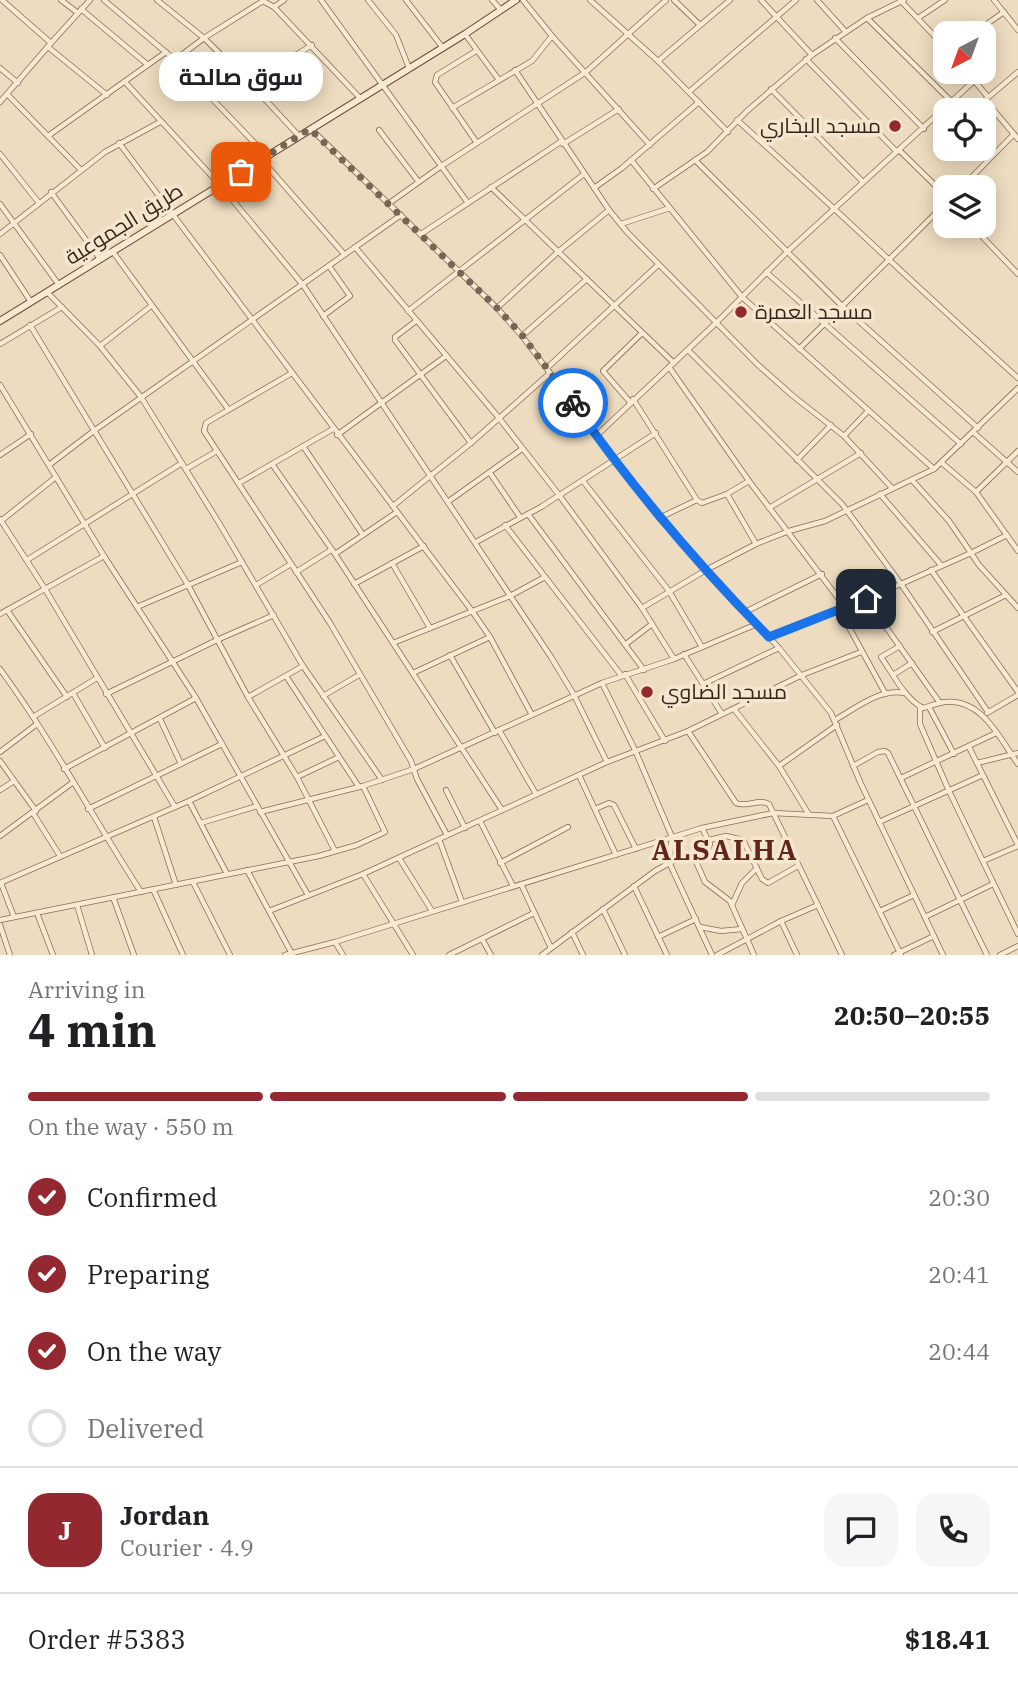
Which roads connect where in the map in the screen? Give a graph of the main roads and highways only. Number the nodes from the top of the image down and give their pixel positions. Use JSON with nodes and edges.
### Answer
{"nodes":[{"id":1,"x":516,"y":0,"type":"edge"},
{"id":2,"x":0,"y":321,"type":"edge"}],
"edges":[{"from":1,"to":2,"type":"main road","name":"طريق الجموعية"}]}
